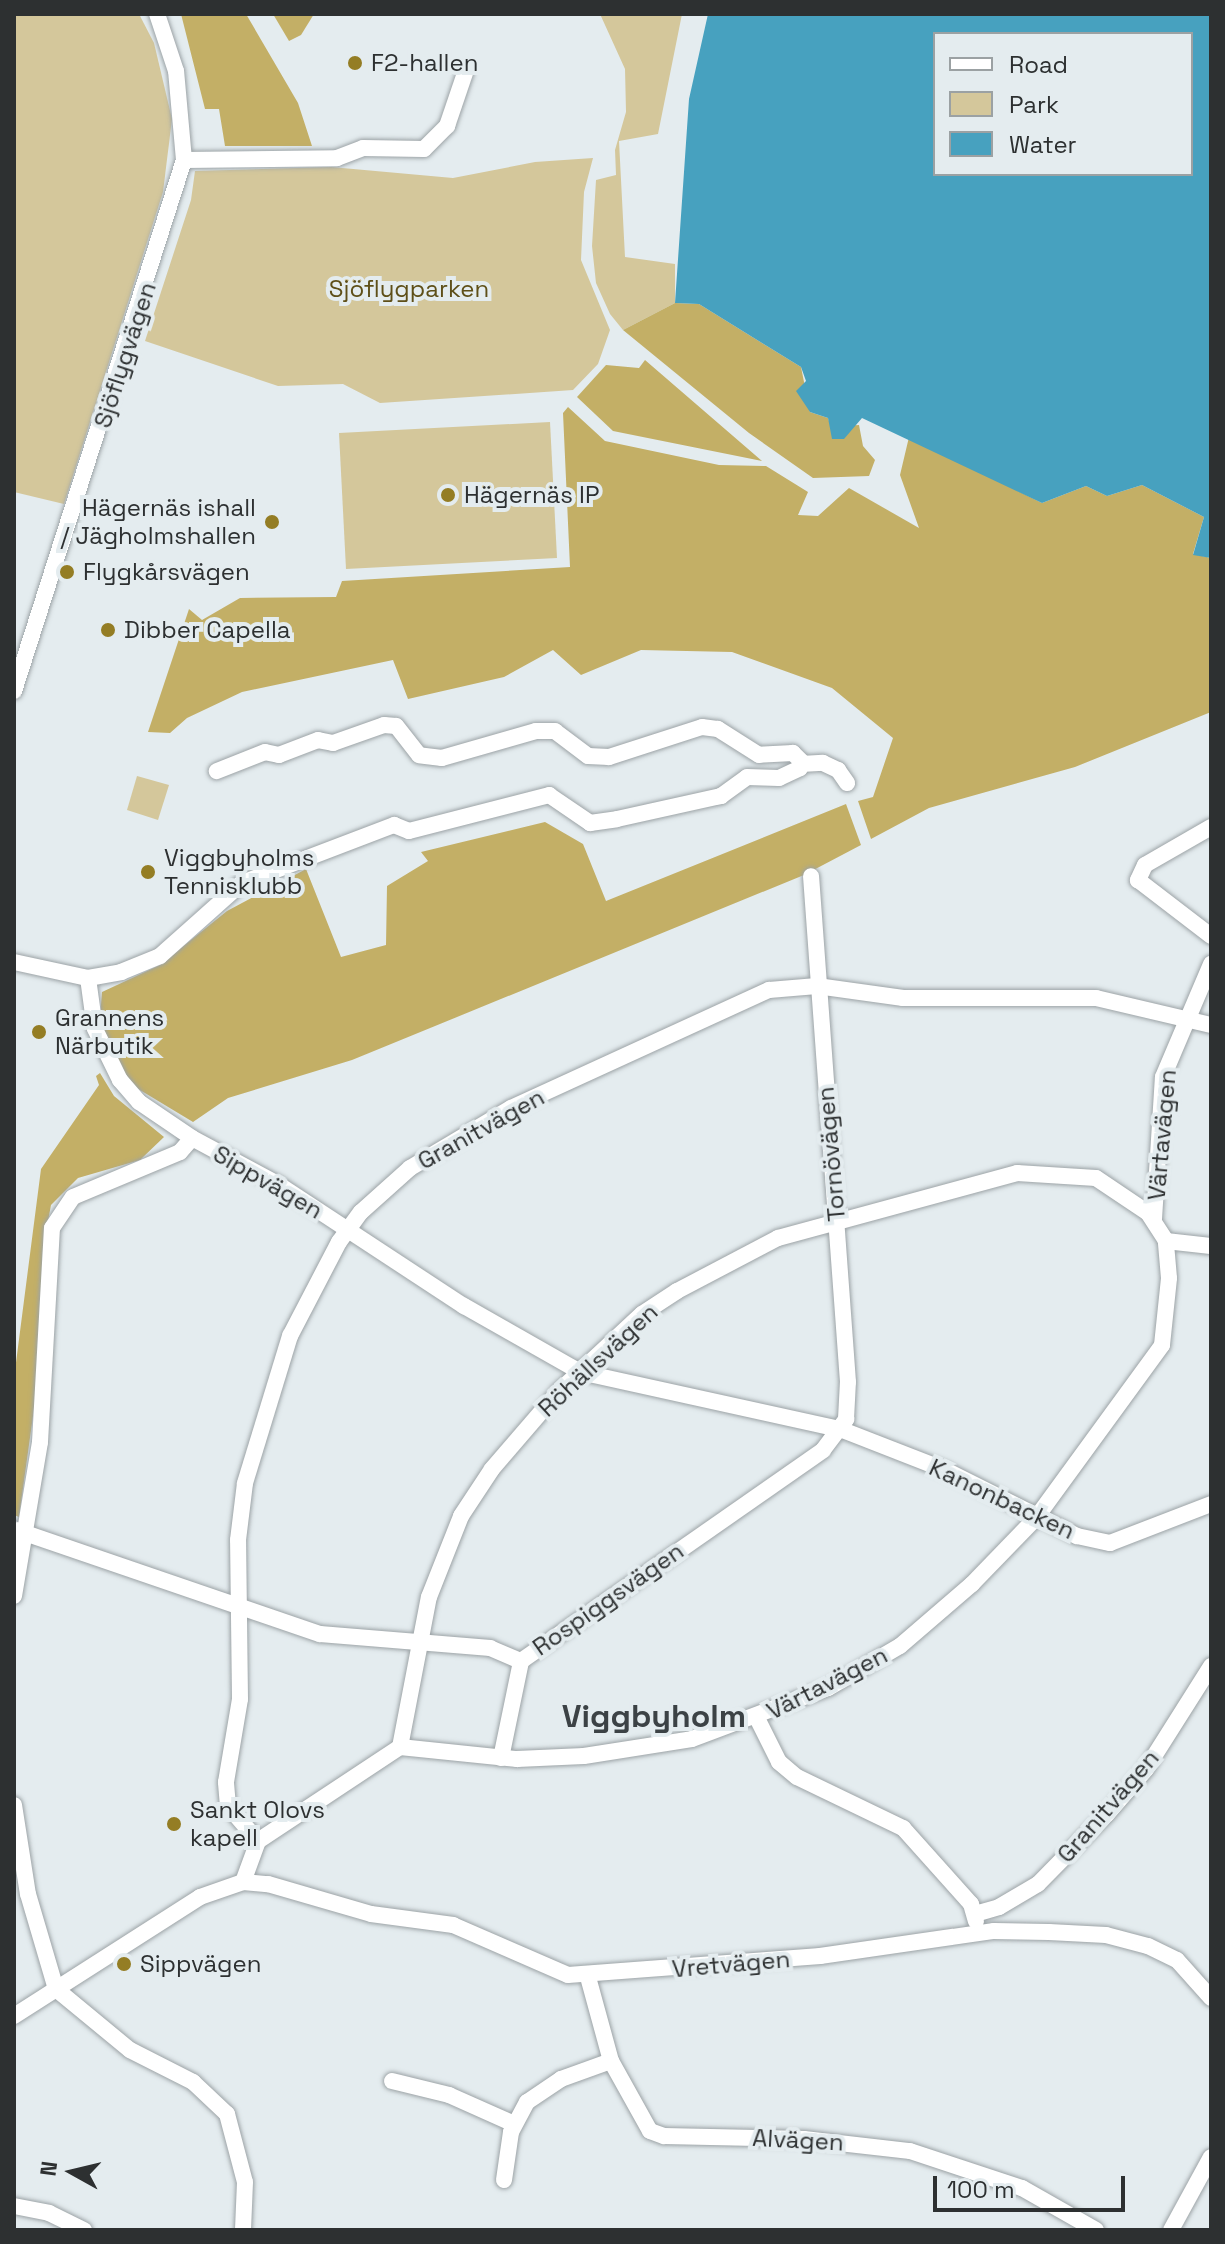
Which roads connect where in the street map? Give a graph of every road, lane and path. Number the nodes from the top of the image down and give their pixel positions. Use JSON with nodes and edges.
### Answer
{"nodes":[{"id":1,"x":157,"y":14,"type":"edge"},
{"id":2,"x":465,"y":73,"type":"dead end"},
{"id":3,"x":184,"y":160,"type":"junction"},
{"id":4,"x":14,"y":691,"type":"edge"},
{"id":5,"x":801,"y":764,"type":"junction"},
{"id":6,"x":217,"y":771,"type":"dead end"},
{"id":7,"x":847,"y":783,"type":"dead end"},
{"id":8,"x":1211,"y":827,"type":"edge"},
{"id":9,"x":811,"y":876,"type":"dead end"},
{"id":10,"x":1211,"y":936,"type":"edge"},
{"id":11,"x":14,"y":962,"type":"edge"},
{"id":12,"x":1211,"y":964,"type":"edge"},
{"id":13,"x":88,"y":978,"type":"junction"},
{"id":14,"x":817,"y":986,"type":"junction"},
{"id":15,"x":1185,"y":1016,"type":"junction"},
{"id":16,"x":1211,"y":1025,"type":"edge"},
{"id":17,"x":192,"y":1138,"type":"junction"},
{"id":18,"x":1154,"y":1219,"type":"junction"},
{"id":19,"x":837,"y":1224,"type":"junction"},
{"id":20,"x":346,"y":1228,"type":"junction"},
{"id":21,"x":1166,"y":1241,"type":"junction"},
{"id":22,"x":1211,"y":1246,"type":"edge"},
{"id":23,"x":580,"y":1372,"type":"junction"},
{"id":24,"x":840,"y":1429,"type":"junction"},
{"id":25,"x":1211,"y":1504,"type":"edge"},
{"id":26,"x":1036,"y":1518,"type":"junction"},
{"id":27,"x":18,"y":1531,"type":"edge"},
{"id":28,"x":14,"y":1596,"type":"edge"},
{"id":29,"x":239,"y":1609,"type":"junction"},
{"id":30,"x":419,"y":1641,"type":"junction"},
{"id":31,"x":521,"y":1661,"type":"junction"},
{"id":32,"x":1211,"y":1666,"type":"edge"},
{"id":33,"x":757,"y":1718,"type":"junction"},
{"id":34,"x":400,"y":1747,"type":"junction"},
{"id":35,"x":501,"y":1758,"type":"junction"},
{"id":36,"x":14,"y":1805,"type":"edge"},
{"id":37,"x":258,"y":1841,"type":"junction"},
{"id":38,"x":243,"y":1882,"type":"junction"},
{"id":39,"x":975,"y":1914,"type":"junction"},
{"id":40,"x":976,"y":1933,"type":"junction"},
{"id":41,"x":588,"y":1977,"type":"junction"},
{"id":42,"x":56,"y":1989,"type":"junction"},
{"id":43,"x":1211,"y":1998,"type":"edge"},
{"id":44,"x":14,"y":2016,"type":"edge"},
{"id":45,"x":611,"y":2061,"type":"junction"},
{"id":46,"x":392,"y":2081,"type":"dead end"},
{"id":47,"x":514,"y":2124,"type":"junction"},
{"id":48,"x":1211,"y":2157,"type":"edge"},
{"id":49,"x":504,"y":2180,"type":"dead end"},
{"id":50,"x":14,"y":2206,"type":"edge"},
{"id":51,"x":84,"y":2230,"type":"edge"},
{"id":52,"x":243,"y":2230,"type":"edge"},
{"id":53,"x":1096,"y":2230,"type":"edge"},
{"id":54,"x":1171,"y":2230,"type":"edge"}],
"edges":[{"from":1,"to":3,"type":"street","name":"Sjöflygvägen"},
{"from":2,"to":3,"type":"street"},
{"from":3,"to":4,"type":"street","name":"Sjöflygvägen"},
{"from":5,"to":6,"type":"street"},
{"from":5,"to":7,"type":"street"},
{"from":5,"to":13,"type":"street"},
{"from":8,"to":10,"type":"street"},
{"from":9,"to":14,"type":"street","name":"Tornövägen"},
{"from":11,"to":13,"type":"street"},
{"from":12,"to":15,"type":"street","name":"Värtavägen"},
{"from":13,"to":17,"type":"street"},
{"from":14,"to":15,"type":"street","name":"Granitvägen"},
{"from":14,"to":19,"type":"street","name":"Tornövägen"},
{"from":14,"to":20,"type":"street","name":"Granitvägen"},
{"from":15,"to":16,"type":"street","name":"Granitvägen"},
{"from":15,"to":18,"type":"street","name":"Värtavägen"},
{"from":17,"to":20,"type":"street","name":"Sippvägen"},
{"from":17,"to":27,"type":"street","name":"Sippvägen"},
{"from":18,"to":19,"type":"street","name":"Röhällsvägen"},
{"from":18,"to":21,"type":"street","name":"Röhällsvägen"},
{"from":19,"to":23,"type":"street","name":"Röhällsvägen"},
{"from":19,"to":24,"type":"street","name":"Tornövägen"},
{"from":20,"to":23,"type":"street","name":"Sippvägen"},
{"from":20,"to":29,"type":"street","name":"Granitvägen"},
{"from":21,"to":22,"type":"street"},
{"from":21,"to":26,"type":"street","name":"Värtavägen"},
{"from":23,"to":24,"type":"street","name":"Sippvägen"},
{"from":23,"to":30,"type":"street","name":"Röhällsvägen"},
{"from":24,"to":26,"type":"street","name":"Kanonbacken"},
{"from":24,"to":31,"type":"street","name":"Rospiggsvägen"},
{"from":25,"to":26,"type":"street","name":"Kanonbacken"},
{"from":26,"to":33,"type":"street","name":"Värtavägen"},
{"from":27,"to":28,"type":"street","name":"Sippvägen"},
{"from":27,"to":29,"type":"street","name":"Rospiggsvägen"},
{"from":29,"to":30,"type":"street","name":"Rospiggsvägen"},
{"from":29,"to":37,"type":"street","name":"Granitvägen"},
{"from":30,"to":31,"type":"street","name":"Rospiggsvägen"},
{"from":30,"to":34,"type":"street","name":"Röhällsvägen"},
{"from":31,"to":35,"type":"street"},
{"from":32,"to":39,"type":"street","name":"Granitvägen"},
{"from":33,"to":35,"type":"street","name":"Värtavägen"},
{"from":33,"to":39,"type":"street"},
{"from":34,"to":35,"type":"street","name":"Värtavägen"},
{"from":34,"to":37,"type":"street"},
{"from":36,"to":42,"type":"street"},
{"from":37,"to":38,"type":"street"},
{"from":38,"to":41,"type":"street","name":"Vretvägen"},
{"from":38,"to":42,"type":"street"},
{"from":39,"to":40,"type":"street"},
{"from":40,"to":41,"type":"street","name":"Vretvägen"},
{"from":40,"to":43,"type":"street","name":"Vretvägen"},
{"from":41,"to":45,"type":"street","name":"Alvägen"},
{"from":42,"to":44,"type":"street"},
{"from":42,"to":52,"type":"street"},
{"from":45,"to":47,"type":"street"},
{"from":45,"to":53,"type":"street","name":"Alvägen"},
{"from":46,"to":47,"type":"street"},
{"from":47,"to":49,"type":"street"},
{"from":48,"to":54,"type":"street"},
{"from":50,"to":51,"type":"street"}]}
